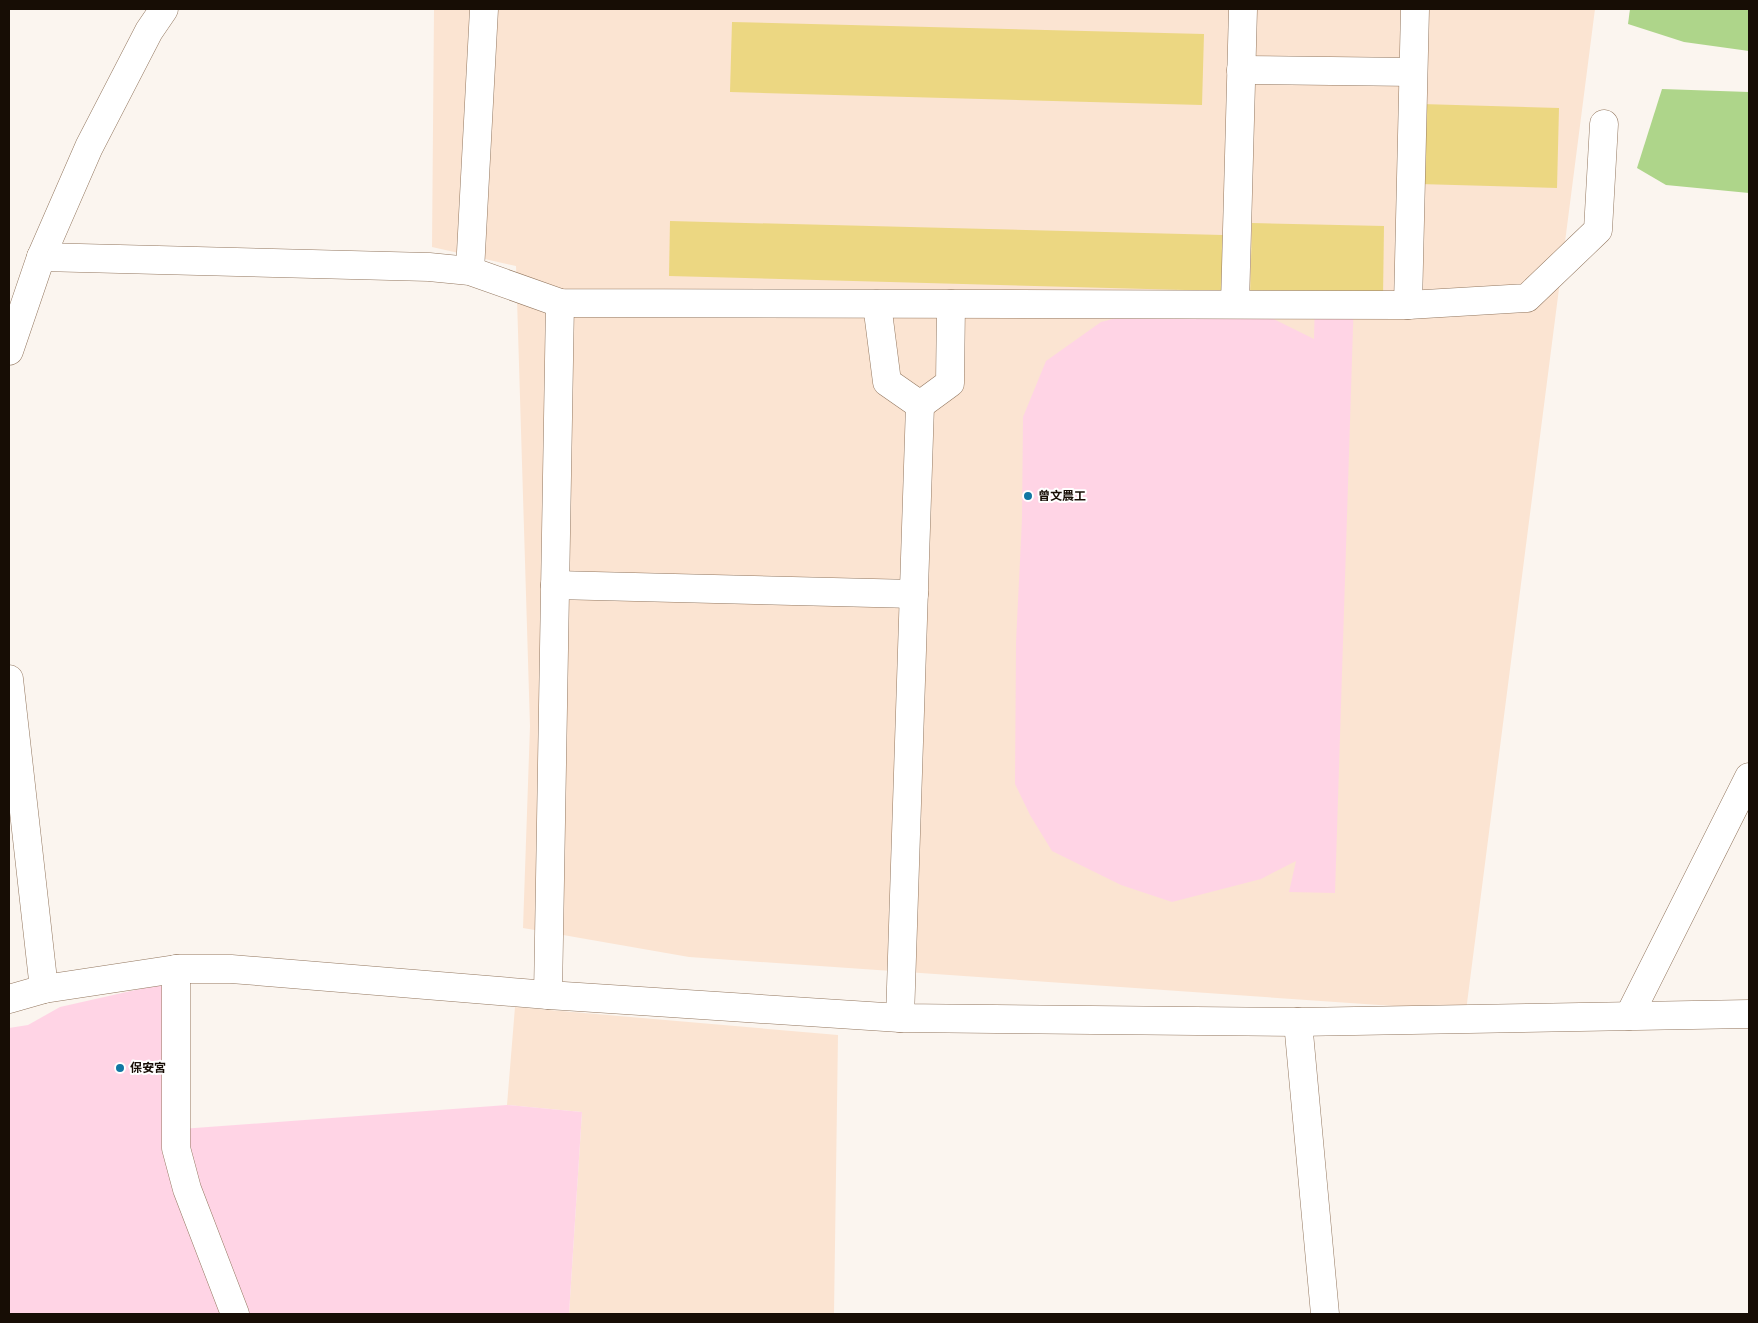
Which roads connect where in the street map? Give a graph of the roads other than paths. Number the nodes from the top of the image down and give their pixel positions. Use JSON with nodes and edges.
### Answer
{"nodes":[{"id":1,"x":164,"y":9,"type":"edge"},
{"id":2,"x":484,"y":9,"type":"edge"},
{"id":3,"x":1243,"y":9,"type":"edge"},
{"id":4,"x":1415,"y":9,"type":"edge"},
{"id":5,"x":1241,"y":70,"type":"junction"},
{"id":6,"x":1413,"y":72,"type":"junction"},
{"id":7,"x":1604,"y":124,"type":"dead end"},
{"id":8,"x":41,"y":257,"type":"junction"},
{"id":9,"x":470,"y":271,"type":"junction"},
{"id":10,"x":560,"y":303,"type":"junction"},
{"id":11,"x":877,"y":304,"type":"junction"},
{"id":12,"x":951,"y":304,"type":"junction"},
{"id":13,"x":1235,"y":304,"type":"junction"},
{"id":14,"x":1408,"y":305,"type":"junction"},
{"id":15,"x":9,"y":351,"type":"edge"},
{"id":16,"x":920,"y":405,"type":"junction"},
{"id":17,"x":555,"y":585,"type":"junction"},
{"id":18,"x":914,"y":594,"type":"junction"},
{"id":19,"x":9,"y":679,"type":"edge"},
{"id":20,"x":1749,"y":776,"type":"edge"},
{"id":21,"x":176,"y":969,"type":"junction"},
{"id":22,"x":44,"y":989,"type":"junction"},
{"id":23,"x":548,"y":995,"type":"junction"},
{"id":24,"x":9,"y":999,"type":"edge"},
{"id":25,"x":1749,"y":1014,"type":"edge"},
{"id":26,"x":1629,"y":1016,"type":"junction"},
{"id":27,"x":900,"y":1018,"type":"junction"},
{"id":28,"x":1298,"y":1022,"type":"junction"},
{"id":29,"x":235,"y":1314,"type":"edge"},
{"id":30,"x":1325,"y":1314,"type":"edge"}],
"edges":[{"from":1,"to":8,"type":"street"},
{"from":2,"to":9,"type":"street"},
{"from":3,"to":5,"type":"street"},
{"from":4,"to":6,"type":"street"},
{"from":5,"to":6,"type":"street"},
{"from":5,"to":13,"type":"street"},
{"from":6,"to":14,"type":"street"},
{"from":7,"to":14,"type":"street"},
{"from":8,"to":9,"type":"street"},
{"from":8,"to":15,"type":"street"},
{"from":9,"to":10,"type":"street"},
{"from":10,"to":11,"type":"street"},
{"from":10,"to":17,"type":"street"},
{"from":11,"to":12,"type":"street"},
{"from":11,"to":16,"type":"street"},
{"from":12,"to":13,"type":"street"},
{"from":12,"to":16,"type":"street"},
{"from":13,"to":14,"type":"street"},
{"from":16,"to":18,"type":"street"},
{"from":17,"to":18,"type":"street"},
{"from":17,"to":23,"type":"street"},
{"from":18,"to":27,"type":"street"},
{"from":19,"to":22,"type":"street"},
{"from":20,"to":26,"type":"street"},
{"from":21,"to":22,"type":"street"},
{"from":21,"to":23,"type":"street"},
{"from":21,"to":29,"type":"street"},
{"from":22,"to":24,"type":"street"},
{"from":23,"to":27,"type":"street"},
{"from":25,"to":26,"type":"street"},
{"from":26,"to":28,"type":"street"},
{"from":27,"to":28,"type":"street"},
{"from":28,"to":30,"type":"street"}]}
